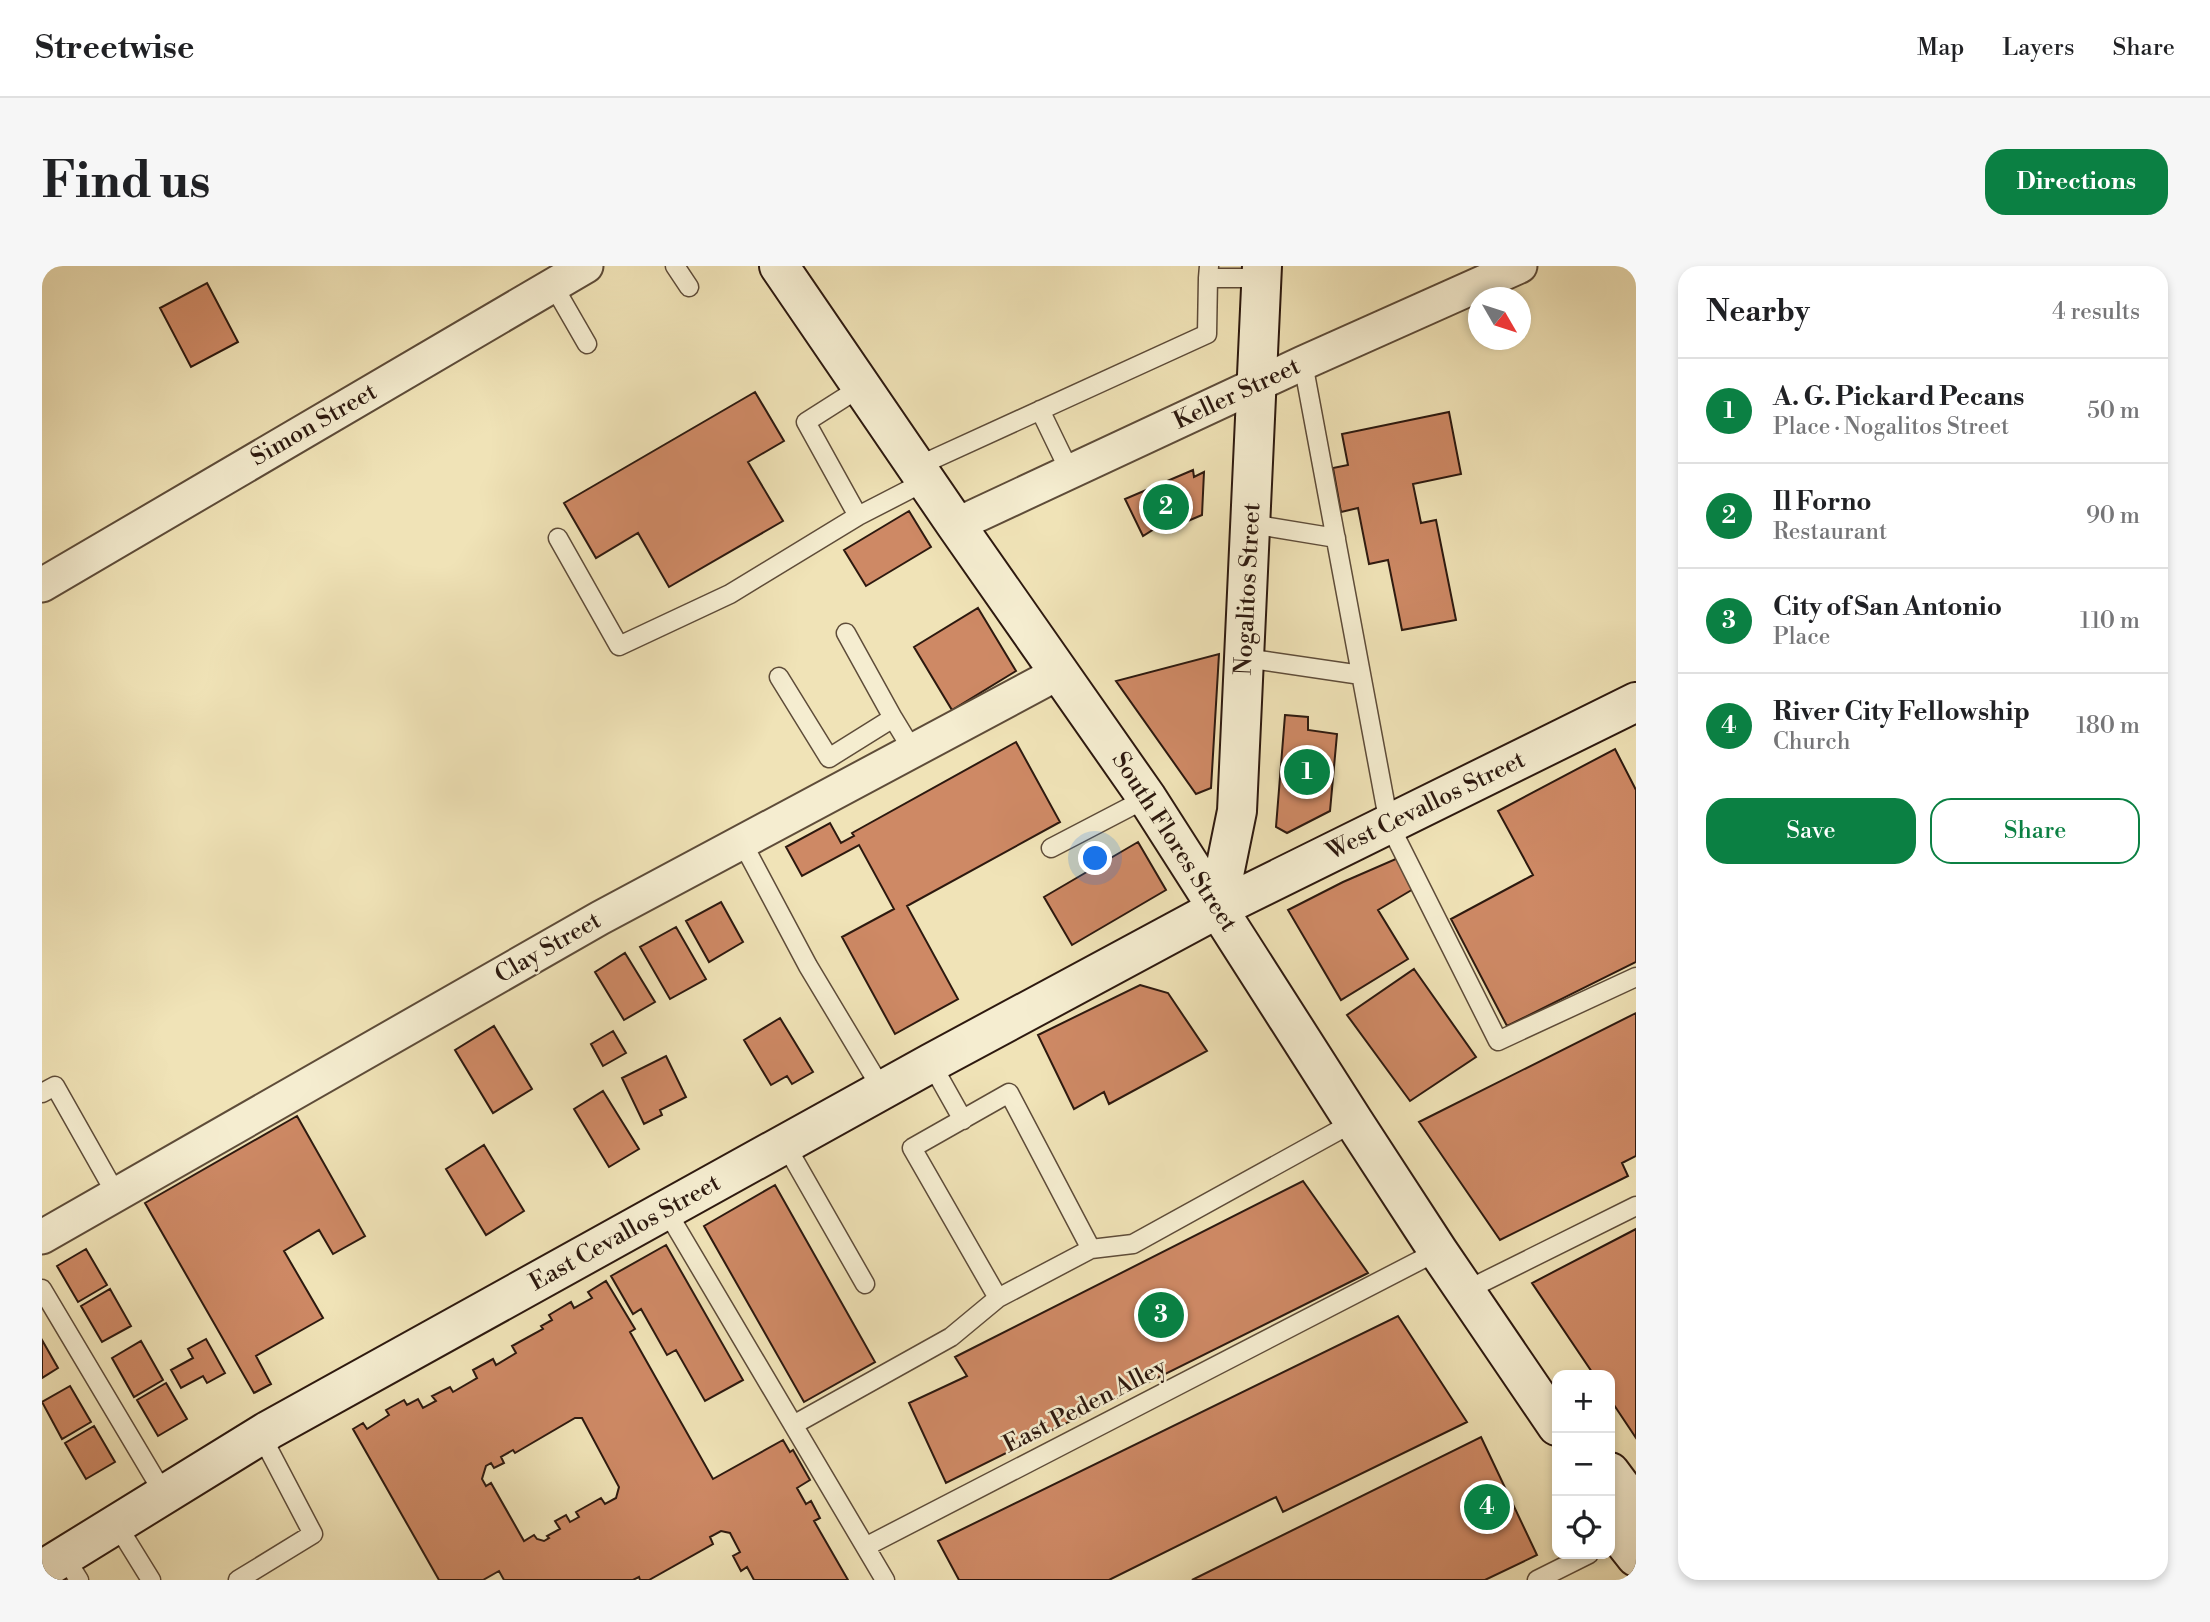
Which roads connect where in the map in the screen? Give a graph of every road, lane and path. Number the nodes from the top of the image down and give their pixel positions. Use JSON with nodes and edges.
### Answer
{"nodes":[{"id":1,"x":586,"y":266,"type":"edge"},
{"id":2,"x":676,"y":266,"type":"edge"},
{"id":3,"x":779,"y":266,"type":"edge"},
{"id":4,"x":1520,"y":266,"type":"edge"},
{"id":5,"x":1208,"y":272,"type":"edge"},
{"id":6,"x":1262,"y":272,"type":"edge"},
{"id":7,"x":553,"y":285,"type":"junction"},
{"id":8,"x":689,"y":287,"type":"dead end"},
{"id":9,"x":587,"y":344,"type":"dead end"},
{"id":10,"x":1303,"y":363,"type":"junction"},
{"id":11,"x":1258,"y":385,"type":"junction"},
{"id":12,"x":861,"y":387,"type":"junction"},
{"id":13,"x":1041,"y":410,"type":"junction"},
{"id":14,"x":1070,"y":472,"type":"junction"},
{"id":15,"x":921,"y":474,"type":"junction"},
{"id":16,"x":858,"y":516,"type":"junction"},
{"id":17,"x":1251,"y":524,"type":"junction"},
{"id":18,"x":956,"y":525,"type":"junction"},
{"id":19,"x":558,"y":538,"type":"dead end"},
{"id":20,"x":1336,"y":538,"type":"junction"},
{"id":21,"x":42,"y":585,"type":"edge"},
{"id":22,"x":846,"y":634,"type":"dead end"},
{"id":23,"x":1245,"y":658,"type":"junction"},
{"id":24,"x":1060,"y":672,"type":"junction"},
{"id":25,"x":1361,"y":675,"type":"junction"},
{"id":26,"x":779,"y":677,"type":"dead end"},
{"id":27,"x":1636,"y":702,"type":"edge"},
{"id":28,"x":893,"y":718,"type":"junction"},
{"id":29,"x":913,"y":751,"type":"junction"},
{"id":30,"x":1147,"y":797,"type":"junction"},
{"id":31,"x":1389,"y":824,"type":"junction"},
{"id":32,"x":742,"y":842,"type":"junction"},
{"id":33,"x":1051,"y":848,"type":"dead end"},
{"id":34,"x":1217,"y":909,"type":"junction"},
{"id":35,"x":1636,"y":977,"type":"edge"},
{"id":36,"x":931,"y":1063,"type":"junction"},
{"id":37,"x":883,"y":1091,"type":"junction"},
{"id":38,"x":42,"y":1093,"type":"edge"},
{"id":39,"x":963,"y":1119,"type":"junction"},
{"id":40,"x":1354,"y":1122,"type":"junction"},
{"id":41,"x":785,"y":1144,"type":"junction"},
{"id":42,"x":116,"y":1194,"type":"junction"},
{"id":43,"x":1636,"y":1206,"type":"edge"},
{"id":44,"x":666,"y":1210,"type":"junction"},
{"id":45,"x":42,"y":1237,"type":"edge"},
{"id":46,"x":1091,"y":1249,"type":"junction"},
{"id":47,"x":1438,"y":1251,"type":"junction"},
{"id":48,"x":865,"y":1284,"type":"dead end"},
{"id":49,"x":42,"y":1289,"type":"edge"},
{"id":50,"x":1465,"y":1291,"type":"junction"},
{"id":51,"x":998,"y":1298,"type":"junction"},
{"id":52,"x":1552,"y":1419,"type":"edge"},
{"id":53,"x":795,"y":1424,"type":"junction"},
{"id":54,"x":261,"y":1435,"type":"junction"},
{"id":55,"x":164,"y":1494,"type":"junction"},
{"id":56,"x":1613,"y":1496,"type":"edge"},
{"id":57,"x":117,"y":1525,"type":"junction"},
{"id":58,"x":1617,"y":1537,"type":"edge"},
{"id":59,"x":867,"y":1546,"type":"junction"},
{"id":60,"x":62,"y":1569,"type":"edge"},
{"id":61,"x":151,"y":1580,"type":"edge"},
{"id":62,"x":238,"y":1580,"type":"edge"},
{"id":63,"x":886,"y":1580,"type":"edge"},
{"id":64,"x":1537,"y":1580,"type":"edge"}],
"edges":[{"from":1,"to":7,"type":"street","name":"Simon Street"},
{"from":2,"to":8,"type":"lane"},
{"from":3,"to":12,"type":"main road","name":"South Flores Street"},
{"from":4,"to":10,"type":"street","name":"Keller Street"},
{"from":5,"to":6,"type":"lane"},
{"from":5,"to":13,"type":"lane"},
{"from":6,"to":11,"type":"main road","name":"Nogalitos Street"},
{"from":7,"to":9,"type":"lane"},
{"from":7,"to":21,"type":"street","name":"Simon Street"},
{"from":10,"to":11,"type":"street","name":"Keller Street"},
{"from":10,"to":20,"type":"lane"},
{"from":11,"to":14,"type":"street","name":"Keller Street"},
{"from":11,"to":17,"type":"main road","name":"Nogalitos Street"},
{"from":12,"to":15,"type":"main road","name":"South Flores Street"},
{"from":12,"to":16,"type":"lane"},
{"from":13,"to":14,"type":"lane"},
{"from":13,"to":15,"type":"lane"},
{"from":14,"to":18,"type":"street","name":"Keller Street"},
{"from":15,"to":16,"type":"lane"},
{"from":15,"to":18,"type":"main road","name":"South Flores Street"},
{"from":16,"to":19,"type":"lane"},
{"from":17,"to":20,"type":"lane"},
{"from":17,"to":23,"type":"main road","name":"Nogalitos Street"},
{"from":18,"to":24,"type":"main road","name":"South Flores Street"},
{"from":20,"to":25,"type":"lane"},
{"from":22,"to":28,"type":"lane"},
{"from":23,"to":25,"type":"lane"},
{"from":23,"to":34,"type":"main road","name":"Nogalitos Street"},
{"from":24,"to":29,"type":"street","name":"Clay Street"},
{"from":24,"to":30,"type":"main road","name":"South Flores Street"},
{"from":25,"to":31,"type":"lane"},
{"from":26,"to":28,"type":"lane"},
{"from":27,"to":31,"type":"main road","name":"West Cevallos Street"},
{"from":28,"to":29,"type":"lane"},
{"from":29,"to":32,"type":"street","name":"Clay Street"},
{"from":30,"to":33,"type":"lane"},
{"from":30,"to":34,"type":"main road","name":"South Flores Street"},
{"from":31,"to":34,"type":"main road","name":"West Cevallos Street"},
{"from":31,"to":35,"type":"lane"},
{"from":32,"to":37,"type":"lane"},
{"from":32,"to":42,"type":"street","name":"Clay Street"},
{"from":34,"to":36,"type":"main road","name":"East Cevallos Street"},
{"from":34,"to":40,"type":"main road","name":"South Flores Street"},
{"from":36,"to":37,"type":"main road","name":"East Cevallos Street"},
{"from":36,"to":39,"type":"lane"},
{"from":37,"to":41,"type":"main road","name":"East Cevallos Street"},
{"from":38,"to":42,"type":"lane"},
{"from":39,"to":46,"type":"lane"},
{"from":39,"to":51,"type":"lane"},
{"from":40,"to":46,"type":"lane"},
{"from":40,"to":47,"type":"main road","name":"South Flores Street"},
{"from":41,"to":44,"type":"main road","name":"East Cevallos Street"},
{"from":41,"to":48,"type":"lane"},
{"from":42,"to":45,"type":"street","name":"Clay Street"},
{"from":43,"to":50,"type":"lane"},
{"from":44,"to":53,"type":"lane"},
{"from":44,"to":54,"type":"main road","name":"East Cevallos Street"},
{"from":46,"to":51,"type":"lane"},
{"from":47,"to":50,"type":"main road","name":"South Flores Street"},
{"from":47,"to":59,"type":"lane","name":"East Peden Alley"},
{"from":49,"to":55,"type":"lane"},
{"from":50,"to":52,"type":"main road","name":"South Flores Street"},
{"from":51,"to":53,"type":"lane"},
{"from":53,"to":59,"type":"lane"},
{"from":54,"to":55,"type":"main road","name":"East Cevallos Street"},
{"from":54,"to":62,"type":"lane"},
{"from":55,"to":57,"type":"main road","name":"East Cevallos Street"},
{"from":56,"to":58,"type":"main road"},
{"from":57,"to":60,"type":"main road","name":"East Cevallos Street"},
{"from":57,"to":61,"type":"lane"},
{"from":58,"to":64,"type":"lane"},
{"from":59,"to":63,"type":"lane"}]}
